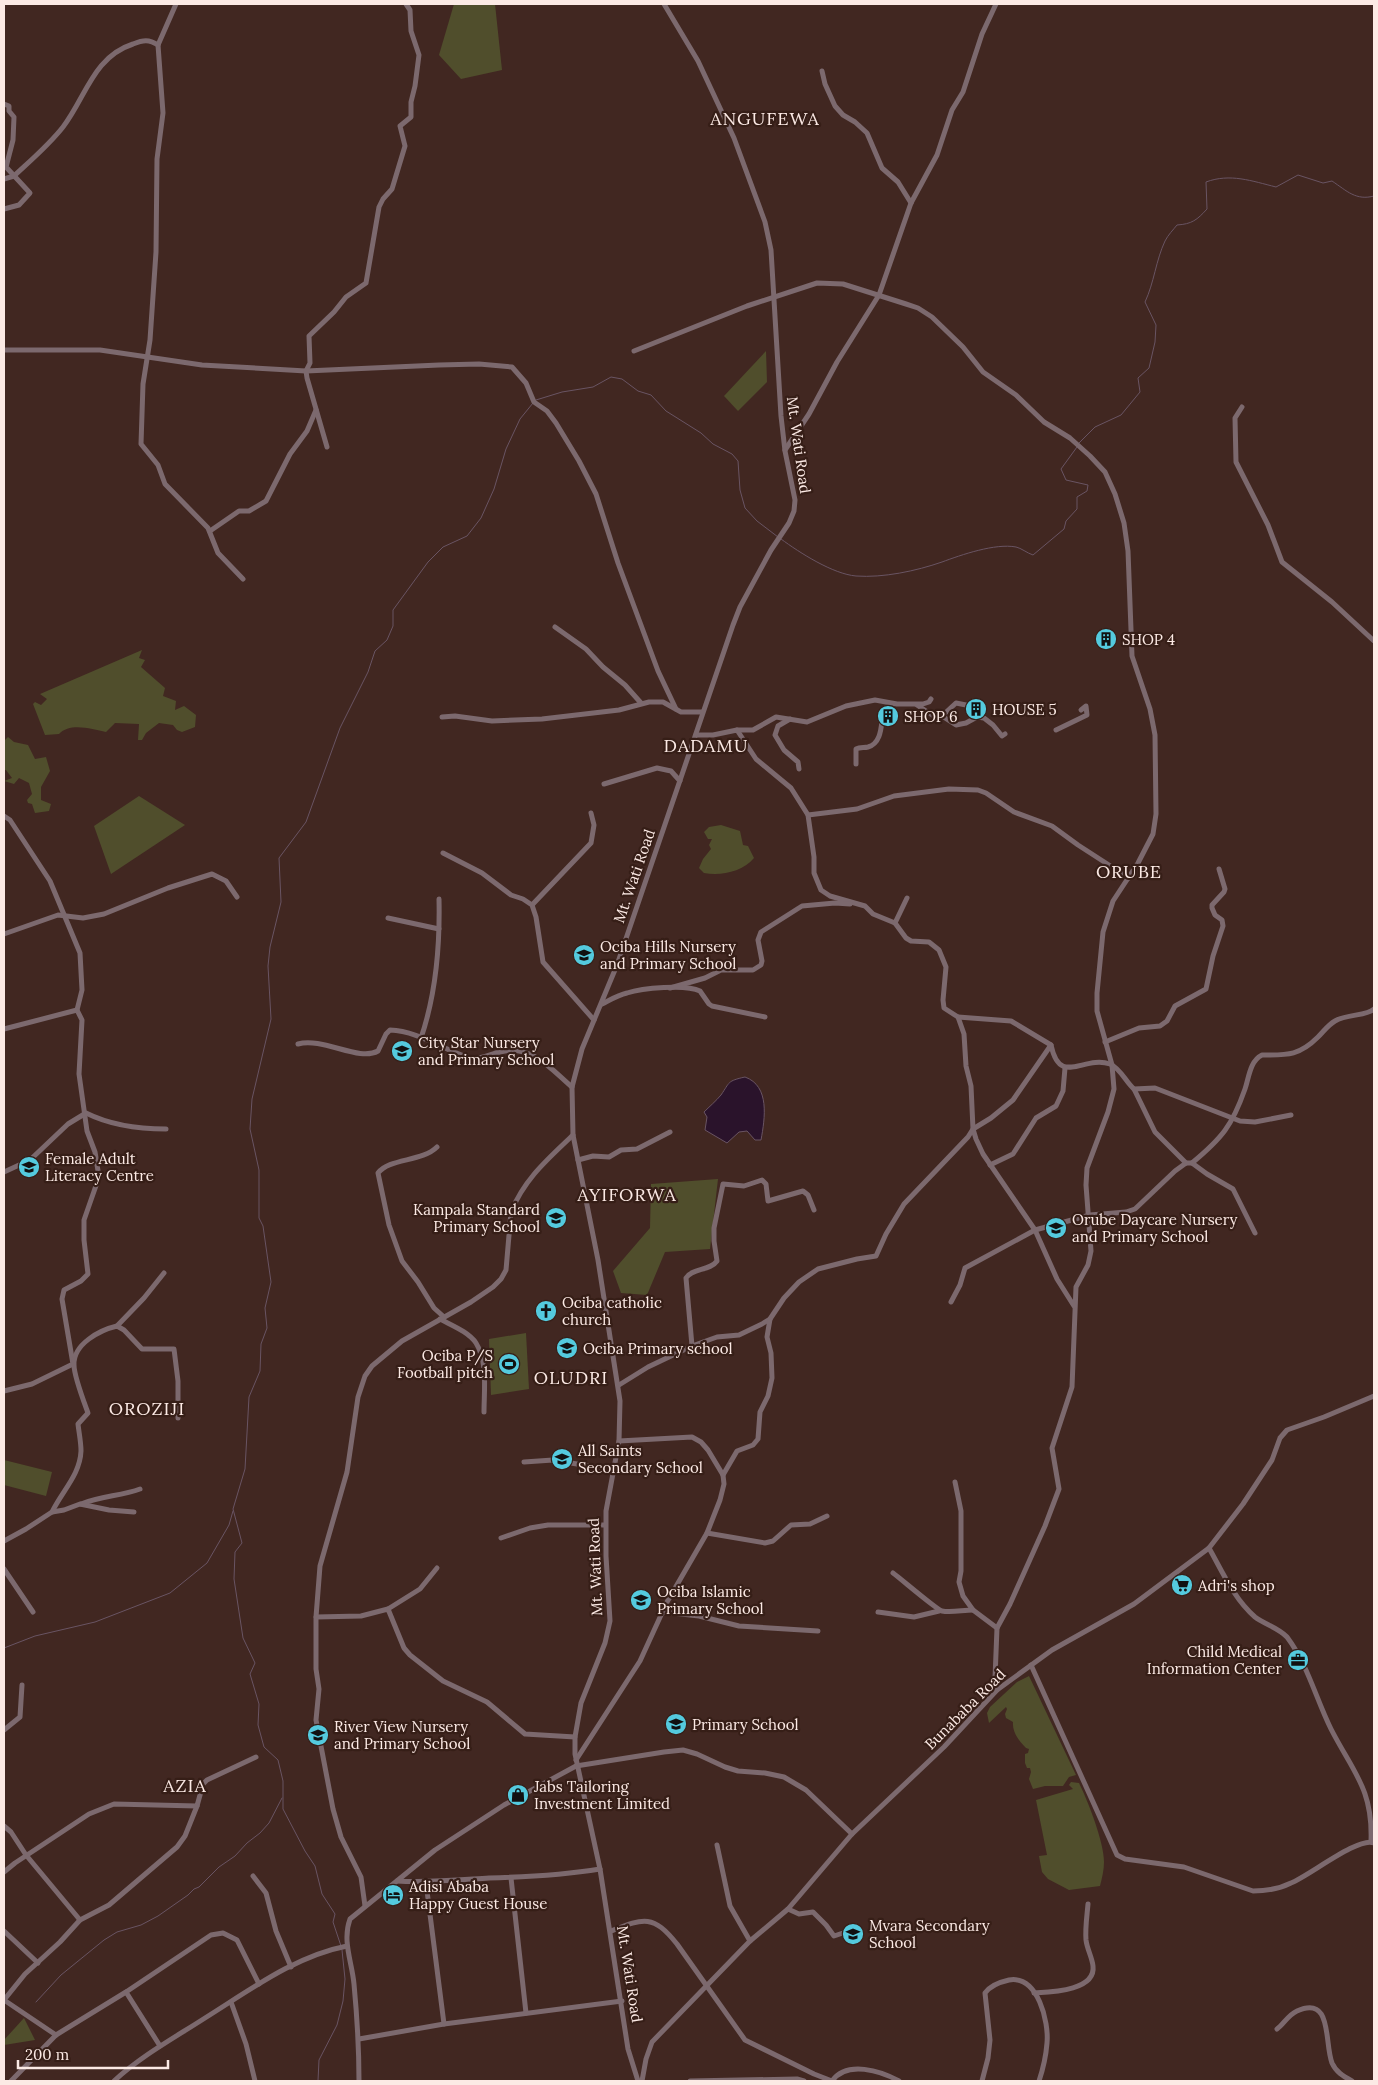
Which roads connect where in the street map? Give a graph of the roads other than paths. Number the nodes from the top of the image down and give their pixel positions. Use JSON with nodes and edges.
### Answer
{"nodes":[{"id":1,"x":176,"y":4,"type":"edge"},
{"id":2,"x":406,"y":4,"type":"edge"},
{"id":3,"x":664,"y":4,"type":"edge"},
{"id":4,"x":996,"y":4,"type":"edge"},
{"id":5,"x":158,"y":45,"type":"junction"},
{"id":6,"x":822,"y":71,"type":"dead end"},
{"id":7,"x":4,"y":104,"type":"edge"},
{"id":8,"x":14,"y":176,"type":"junction"},
{"id":9,"x":4,"y":179,"type":"edge"},
{"id":10,"x":911,"y":203,"type":"junction"},
{"id":11,"x":4,"y":209,"type":"edge"},
{"id":12,"x":879,"y":296,"type":"junction"},
{"id":13,"x":773,"y":297,"type":"junction"},
{"id":14,"x":4,"y":350,"type":"edge"},
{"id":15,"x":634,"y":351,"type":"dead end"},
{"id":16,"x":147,"y":356,"type":"junction"},
{"id":17,"x":306,"y":371,"type":"junction"},
{"id":18,"x":1242,"y":407,"type":"dead end"},
{"id":19,"x":316,"y":409,"type":"junction"},
{"id":20,"x":327,"y":447,"type":"dead end"},
{"id":21,"x":785,"y":451,"type":"junction"},
{"id":22,"x":210,"y":531,"type":"junction"},
{"id":23,"x":243,"y":579,"type":"dead end"},
{"id":24,"x":554,"y":626,"type":"dead end"},
{"id":25,"x":1374,"y":641,"type":"edge"},
{"id":26,"x":931,"y":699,"type":"dead end"},
{"id":27,"x":641,"y":703,"type":"junction"},
{"id":28,"x":900,"y":704,"type":"junction"},
{"id":29,"x":894,"y":706,"type":"junction"},
{"id":30,"x":970,"y":706,"type":"dead end"},
{"id":31,"x":676,"y":709,"type":"junction"},
{"id":32,"x":1081,"y":710,"type":"dead end"},
{"id":33,"x":702,"y":712,"type":"junction"},
{"id":34,"x":890,"y":715,"type":"dead end"},
{"id":35,"x":442,"y":716,"type":"dead end"},
{"id":36,"x":942,"y":716,"type":"junction"},
{"id":37,"x":790,"y":719,"type":"junction"},
{"id":38,"x":737,"y":730,"type":"junction"},
{"id":39,"x":1056,"y":730,"type":"dead end"},
{"id":40,"x":1005,"y":734,"type":"dead end"},
{"id":41,"x":696,"y":735,"type":"junction"},
{"id":42,"x":856,"y":764,"type":"dead end"},
{"id":43,"x":799,"y":768,"type":"dead end"},
{"id":44,"x":680,"y":781,"type":"junction"},
{"id":45,"x":604,"y":784,"type":"dead end"},
{"id":46,"x":591,"y":813,"type":"dead end"},
{"id":47,"x":808,"y":815,"type":"junction"},
{"id":48,"x":4,"y":816,"type":"edge"},
{"id":49,"x":443,"y":853,"type":"dead end"},
{"id":50,"x":1219,"y":869,"type":"dead end"},
{"id":51,"x":1129,"y":878,"type":"junction"},
{"id":52,"x":237,"y":897,"type":"dead end"},
{"id":53,"x":908,"y":898,"type":"dead end"},
{"id":54,"x":439,"y":899,"type":"dead end"},
{"id":55,"x":532,"y":905,"type":"junction"},
{"id":56,"x":860,"y":905,"type":"junction"},
{"id":57,"x":65,"y":915,"type":"junction"},
{"id":58,"x":388,"y":918,"type":"dead end"},
{"id":59,"x":895,"y":923,"type":"junction"},
{"id":60,"x":439,"y":928,"type":"junction"},
{"id":61,"x":4,"y":934,"type":"edge"},
{"id":62,"x":670,"y":988,"type":"junction"},
{"id":63,"x":602,"y":1004,"type":"junction"},
{"id":64,"x":1374,"y":1009,"type":"edge"},
{"id":65,"x":77,"y":1010,"type":"junction"},
{"id":66,"x":765,"y":1017,"type":"dead end"},
{"id":67,"x":958,"y":1017,"type":"junction"},
{"id":68,"x":594,"y":1020,"type":"junction"},
{"id":69,"x":4,"y":1030,"type":"edge"},
{"id":70,"x":421,"y":1038,"type":"junction"},
{"id":71,"x":1105,"y":1042,"type":"junction"},
{"id":72,"x":298,"y":1044,"type":"dead end"},
{"id":73,"x":1051,"y":1045,"type":"junction"},
{"id":74,"x":1112,"y":1064,"type":"junction"},
{"id":75,"x":1065,"y":1068,"type":"junction"},
{"id":76,"x":572,"y":1087,"type":"junction"},
{"id":77,"x":1134,"y":1089,"type":"junction"},
{"id":78,"x":86,"y":1113,"type":"junction"},
{"id":79,"x":1291,"y":1115,"type":"dead end"},
{"id":80,"x":1234,"y":1118,"type":"junction"},
{"id":81,"x":166,"y":1129,"type":"dead end"},
{"id":82,"x":973,"y":1129,"type":"junction"},
{"id":83,"x":670,"y":1132,"type":"dead end"},
{"id":84,"x":573,"y":1135,"type":"junction"},
{"id":85,"x":968,"y":1137,"type":"junction"},
{"id":86,"x":976,"y":1139,"type":"junction"},
{"id":87,"x":437,"y":1146,"type":"dead end"},
{"id":88,"x":578,"y":1160,"type":"junction"},
{"id":89,"x":1189,"y":1163,"type":"junction"},
{"id":90,"x":990,"y":1165,"type":"junction"},
{"id":91,"x":4,"y":1172,"type":"edge"},
{"id":92,"x":814,"y":1210,"type":"dead end"},
{"id":93,"x":1090,"y":1215,"type":"junction"},
{"id":94,"x":1036,"y":1230,"type":"junction"},
{"id":95,"x":1255,"y":1232,"type":"dead end"},
{"id":96,"x":164,"y":1273,"type":"dead end"},
{"id":97,"x":951,"y":1302,"type":"dead end"},
{"id":98,"x":1074,"y":1307,"type":"junction"},
{"id":99,"x":442,"y":1318,"type":"junction"},
{"id":100,"x":770,"y":1319,"type":"junction"},
{"id":101,"x":117,"y":1326,"type":"junction"},
{"id":102,"x":692,"y":1346,"type":"junction"},
{"id":103,"x":73,"y":1364,"type":"junction"},
{"id":104,"x":619,"y":1384,"type":"junction"},
{"id":105,"x":4,"y":1391,"type":"edge"},
{"id":106,"x":1374,"y":1396,"type":"edge"},
{"id":107,"x":484,"y":1412,"type":"dead end"},
{"id":108,"x":178,"y":1418,"type":"dead end"},
{"id":109,"x":618,"y":1441,"type":"junction"},
{"id":110,"x":524,"y":1462,"type":"dead end"},
{"id":111,"x":613,"y":1470,"type":"junction"},
{"id":112,"x":723,"y":1475,"type":"junction"},
{"id":113,"x":955,"y":1482,"type":"dead end"},
{"id":114,"x":140,"y":1489,"type":"dead end"},
{"id":115,"x":80,"y":1504,"type":"junction"},
{"id":116,"x":52,"y":1512,"type":"junction"},
{"id":117,"x":134,"y":1512,"type":"dead end"},
{"id":118,"x":827,"y":1516,"type":"dead end"},
{"id":119,"x":605,"y":1525,"type":"junction"},
{"id":120,"x":707,"y":1532,"type":"junction"},
{"id":121,"x":502,"y":1538,"type":"dead end"},
{"id":122,"x":4,"y":1541,"type":"edge"},
{"id":123,"x":1209,"y":1548,"type":"junction"},
{"id":124,"x":437,"y":1568,"type":"dead end"},
{"id":125,"x":4,"y":1569,"type":"edge"},
{"id":126,"x":893,"y":1572,"type":"dead end"},
{"id":127,"x":388,"y":1609,"type":"junction"},
{"id":128,"x":940,"y":1610,"type":"junction"},
{"id":129,"x":973,"y":1610,"type":"junction"},
{"id":130,"x":33,"y":1612,"type":"dead end"},
{"id":131,"x":663,"y":1612,"type":"junction"},
{"id":132,"x":878,"y":1612,"type":"dead end"},
{"id":133,"x":316,"y":1617,"type":"junction"},
{"id":134,"x":997,"y":1628,"type":"junction"},
{"id":135,"x":818,"y":1631,"type":"dead end"},
{"id":136,"x":1031,"y":1666,"type":"junction"},
{"id":137,"x":22,"y":1685,"type":"dead end"},
{"id":138,"x":997,"y":1690,"type":"junction"},
{"id":139,"x":4,"y":1730,"type":"edge"},
{"id":140,"x":575,"y":1736,"type":"junction"},
{"id":141,"x":256,"y":1757,"type":"dead end"},
{"id":142,"x":576,"y":1763,"type":"junction"},
{"id":143,"x":197,"y":1806,"type":"junction"},
{"id":144,"x":4,"y":1826,"type":"edge"},
{"id":145,"x":852,"y":1834,"type":"junction"},
{"id":146,"x":1373,"y":1842,"type":"edge"},
{"id":147,"x":717,"y":1845,"type":"dead end"},
{"id":148,"x":26,"y":1855,"type":"junction"},
{"id":149,"x":600,"y":1869,"type":"junction"},
{"id":150,"x":4,"y":1872,"type":"edge"},
{"id":151,"x":253,"y":1876,"type":"dead end"},
{"id":152,"x":512,"y":1878,"type":"junction"},
{"id":153,"x":396,"y":1881,"type":"junction"},
{"id":154,"x":426,"y":1883,"type":"junction"},
{"id":155,"x":1088,"y":1904,"type":"dead end"},
{"id":156,"x":365,"y":1906,"type":"junction"},
{"id":157,"x":788,"y":1909,"type":"junction"},
{"id":158,"x":80,"y":1920,"type":"junction"},
{"id":159,"x":852,"y":1930,"type":"dead end"},
{"id":160,"x":4,"y":1931,"type":"edge"},
{"id":161,"x":611,"y":1931,"type":"junction"},
{"id":162,"x":750,"y":1941,"type":"junction"},
{"id":163,"x":347,"y":1946,"type":"junction"},
{"id":164,"x":38,"y":1963,"type":"junction"},
{"id":165,"x":291,"y":1966,"type":"junction"},
{"id":166,"x":259,"y":1984,"type":"junction"},
{"id":167,"x":707,"y":1986,"type":"junction"},
{"id":168,"x":126,"y":1992,"type":"junction"},
{"id":169,"x":1034,"y":1993,"type":"junction"},
{"id":170,"x":4,"y":2000,"type":"edge"},
{"id":171,"x":622,"y":2001,"type":"junction"},
{"id":172,"x":230,"y":2002,"type":"junction"},
{"id":173,"x":526,"y":2013,"type":"junction"},
{"id":174,"x":444,"y":2024,"type":"junction"},
{"id":175,"x":1277,"y":2029,"type":"dead end"},
{"id":176,"x":56,"y":2034,"type":"junction"},
{"id":177,"x":359,"y":2039,"type":"junction"},
{"id":178,"x":160,"y":2046,"type":"junction"},
{"id":179,"x":727,"y":2080,"type":"edge"},
{"id":180,"x":11,"y":2081,"type":"edge"},
{"id":181,"x":114,"y":2081,"type":"edge"},
{"id":182,"x":256,"y":2081,"type":"edge"},
{"id":183,"x":359,"y":2081,"type":"edge"},
{"id":184,"x":638,"y":2081,"type":"edge"},
{"id":185,"x":642,"y":2081,"type":"edge"},
{"id":186,"x":690,"y":2081,"type":"edge"},
{"id":187,"x":804,"y":2081,"type":"edge"},
{"id":188,"x":832,"y":2081,"type":"edge"},
{"id":189,"x":900,"y":2081,"type":"edge"},
{"id":190,"x":982,"y":2081,"type":"edge"},
{"id":191,"x":1039,"y":2081,"type":"edge"},
{"id":192,"x":1352,"y":2081,"type":"edge"}],
"edges":[{"from":1,"to":5,"type":"street"},
{"from":2,"to":17,"type":"street"},
{"from":3,"to":13,"type":"street","name":"Mt. Wati Road"},
{"from":4,"to":10,"type":"street"},
{"from":5,"to":8,"type":"street"},
{"from":5,"to":16,"type":"street"},
{"from":6,"to":10,"type":"street"},
{"from":7,"to":8,"type":"street"},
{"from":8,"to":9,"type":"street"},
{"from":8,"to":11,"type":"street"},
{"from":10,"to":12,"type":"street"},
{"from":12,"to":13,"type":"street"},
{"from":12,"to":21,"type":"street"},
{"from":12,"to":51,"type":"street"},
{"from":13,"to":15,"type":"street"},
{"from":13,"to":21,"type":"street","name":"Mt. Wati Road"},
{"from":14,"to":16,"type":"street"},
{"from":16,"to":17,"type":"street"},
{"from":16,"to":22,"type":"street"},
{"from":17,"to":19,"type":"street"},
{"from":17,"to":31,"type":"street"},
{"from":18,"to":25,"type":"street"},
{"from":19,"to":20,"type":"street"},
{"from":19,"to":22,"type":"street"},
{"from":21,"to":33,"type":"street","name":"Mt. Wati Road"},
{"from":22,"to":23,"type":"street"},
{"from":24,"to":27,"type":"street"},
{"from":26,"to":28,"type":"street"},
{"from":27,"to":31,"type":"street"},
{"from":27,"to":35,"type":"street"},
{"from":28,"to":29,"type":"street"},
{"from":28,"to":36,"type":"street"},
{"from":29,"to":34,"type":"street"},
{"from":29,"to":37,"type":"street"},
{"from":29,"to":42,"type":"street"},
{"from":30,"to":36,"type":"street"},
{"from":31,"to":33,"type":"street"},
{"from":32,"to":39,"type":"street"},
{"from":33,"to":41,"type":"street","name":"Mt. Wati Road"},
{"from":36,"to":40,"type":"street"},
{"from":37,"to":38,"type":"street"},
{"from":37,"to":43,"type":"street"},
{"from":38,"to":41,"type":"street"},
{"from":38,"to":47,"type":"street"},
{"from":41,"to":44,"type":"street","name":"Mt. Wati Road"},
{"from":44,"to":45,"type":"street"},
{"from":44,"to":63,"type":"street","name":"Mt. Wati Road"},
{"from":46,"to":55,"type":"street"},
{"from":47,"to":51,"type":"street"},
{"from":47,"to":56,"type":"street"},
{"from":48,"to":57,"type":"street"},
{"from":49,"to":55,"type":"street"},
{"from":50,"to":71,"type":"street"},
{"from":51,"to":71,"type":"street"},
{"from":52,"to":57,"type":"street"},
{"from":53,"to":59,"type":"street"},
{"from":54,"to":60,"type":"street"},
{"from":55,"to":68,"type":"street"},
{"from":56,"to":59,"type":"street"},
{"from":56,"to":62,"type":"street"},
{"from":57,"to":61,"type":"street"},
{"from":57,"to":65,"type":"street"},
{"from":58,"to":60,"type":"street"},
{"from":59,"to":67,"type":"street"},
{"from":60,"to":70,"type":"street"},
{"from":62,"to":63,"type":"street"},
{"from":62,"to":66,"type":"street"},
{"from":63,"to":68,"type":"street","name":"Mt. Wati Road"},
{"from":64,"to":80,"type":"street"},
{"from":65,"to":69,"type":"street"},
{"from":65,"to":78,"type":"street"},
{"from":67,"to":73,"type":"street"},
{"from":67,"to":82,"type":"street"},
{"from":68,"to":76,"type":"street","name":"Mt. Wati Road"},
{"from":70,"to":72,"type":"street"},
{"from":70,"to":76,"type":"street"},
{"from":71,"to":74,"type":"street"},
{"from":73,"to":75,"type":"street"},
{"from":73,"to":82,"type":"street"},
{"from":74,"to":75,"type":"street"},
{"from":74,"to":77,"type":"street"},
{"from":74,"to":93,"type":"street"},
{"from":75,"to":90,"type":"street"},
{"from":76,"to":84,"type":"street","name":"Mt. Wati Road"},
{"from":77,"to":80,"type":"street"},
{"from":77,"to":89,"type":"street"},
{"from":78,"to":81,"type":"street"},
{"from":78,"to":91,"type":"street"},
{"from":78,"to":103,"type":"street"},
{"from":79,"to":80,"type":"street"},
{"from":80,"to":89,"type":"street"},
{"from":82,"to":85,"type":"street"},
{"from":82,"to":86,"type":"street"},
{"from":83,"to":88,"type":"street"},
{"from":84,"to":88,"type":"street","name":"Mt. Wati Road"},
{"from":84,"to":99,"type":"street"},
{"from":85,"to":86,"type":"street"},
{"from":85,"to":100,"type":"street"},
{"from":86,"to":90,"type":"street"},
{"from":87,"to":99,"type":"street"},
{"from":88,"to":104,"type":"street","name":"Mt. Wati Road"},
{"from":89,"to":93,"type":"street"},
{"from":89,"to":95,"type":"street"},
{"from":90,"to":94,"type":"street"},
{"from":92,"to":102,"type":"street"},
{"from":93,"to":94,"type":"street"},
{"from":93,"to":98,"type":"street"},
{"from":94,"to":97,"type":"street"},
{"from":94,"to":98,"type":"street"},
{"from":96,"to":101,"type":"street"},
{"from":98,"to":134,"type":"street"},
{"from":99,"to":107,"type":"street"},
{"from":99,"to":133,"type":"street"},
{"from":100,"to":102,"type":"street"},
{"from":100,"to":112,"type":"street"},
{"from":101,"to":103,"type":"street"},
{"from":101,"to":108,"type":"street"},
{"from":102,"to":104,"type":"street"},
{"from":103,"to":105,"type":"street"},
{"from":103,"to":116,"type":"street"},
{"from":104,"to":109,"type":"street","name":"Mt. Wati Road"},
{"from":106,"to":123,"type":"street","name":"Bunababa Road"},
{"from":109,"to":111,"type":"street","name":"Mt. Wati Road"},
{"from":109,"to":112,"type":"street"},
{"from":110,"to":111,"type":"street"},
{"from":111,"to":119,"type":"street","name":"Mt. Wati Road"},
{"from":112,"to":120,"type":"street"},
{"from":113,"to":129,"type":"street"},
{"from":114,"to":115,"type":"street"},
{"from":115,"to":116,"type":"street"},
{"from":115,"to":117,"type":"street"},
{"from":116,"to":122,"type":"street"},
{"from":118,"to":120,"type":"street"},
{"from":119,"to":121,"type":"street"},
{"from":119,"to":140,"type":"street","name":"Mt. Wati Road"},
{"from":120,"to":131,"type":"street"},
{"from":123,"to":136,"type":"street","name":"Bunababa Road"},
{"from":123,"to":146,"type":"street"},
{"from":124,"to":127,"type":"street"},
{"from":125,"to":130,"type":"street"},
{"from":126,"to":128,"type":"street"},
{"from":127,"to":133,"type":"street"},
{"from":127,"to":140,"type":"street"},
{"from":128,"to":129,"type":"street"},
{"from":128,"to":132,"type":"street"},
{"from":129,"to":134,"type":"street"},
{"from":131,"to":135,"type":"street"},
{"from":131,"to":142,"type":"street"},
{"from":133,"to":156,"type":"street"},
{"from":134,"to":138,"type":"street"},
{"from":136,"to":138,"type":"street","name":"Bunababa Road"},
{"from":136,"to":146,"type":"street"},
{"from":137,"to":139,"type":"street"},
{"from":138,"to":145,"type":"street","name":"Bunababa Road"},
{"from":140,"to":142,"type":"street","name":"Mt. Wati Road"},
{"from":141,"to":143,"type":"street"},
{"from":142,"to":145,"type":"street"},
{"from":142,"to":149,"type":"street","name":"Mt. Wati Road"},
{"from":142,"to":153,"type":"street"},
{"from":143,"to":148,"type":"street"},
{"from":143,"to":158,"type":"street"},
{"from":144,"to":148,"type":"street"},
{"from":145,"to":157,"type":"street","name":"Bunababa Road"},
{"from":147,"to":162,"type":"street"},
{"from":148,"to":150,"type":"street"},
{"from":148,"to":158,"type":"street"},
{"from":149,"to":152,"type":"street"},
{"from":149,"to":161,"type":"street","name":"Mt. Wati Road"},
{"from":151,"to":165,"type":"street"},
{"from":152,"to":154,"type":"street"},
{"from":152,"to":173,"type":"street"},
{"from":153,"to":154,"type":"street"},
{"from":153,"to":156,"type":"street"},
{"from":154,"to":174,"type":"street"},
{"from":155,"to":169,"type":"street"},
{"from":156,"to":163,"type":"street"},
{"from":157,"to":159,"type":"street"},
{"from":157,"to":162,"type":"street","name":"Bunababa Road"},
{"from":158,"to":164,"type":"street"},
{"from":160,"to":164,"type":"street"},
{"from":161,"to":167,"type":"street"},
{"from":161,"to":171,"type":"street","name":"Mt. Wati Road"},
{"from":162,"to":167,"type":"street","name":"Bunababa Road"},
{"from":163,"to":165,"type":"street"},
{"from":163,"to":177,"type":"street"},
{"from":164,"to":170,"type":"street"},
{"from":165,"to":166,"type":"street"},
{"from":166,"to":168,"type":"street"},
{"from":166,"to":172,"type":"street"},
{"from":167,"to":185,"type":"street","name":"Bunababa Road"},
{"from":167,"to":188,"type":"street"},
{"from":168,"to":176,"type":"street"},
{"from":168,"to":178,"type":"street"},
{"from":169,"to":190,"type":"street"},
{"from":169,"to":191,"type":"street"},
{"from":170,"to":176,"type":"street"},
{"from":171,"to":173,"type":"street"},
{"from":171,"to":184,"type":"street","name":"Mt. Wati Road"},
{"from":172,"to":178,"type":"street"},
{"from":172,"to":182,"type":"street"},
{"from":173,"to":174,"type":"street"},
{"from":174,"to":177,"type":"street"},
{"from":175,"to":192,"type":"street"},
{"from":176,"to":180,"type":"street"},
{"from":177,"to":183,"type":"street"},
{"from":178,"to":181,"type":"street"},
{"from":179,"to":186,"type":"street"},
{"from":179,"to":187,"type":"street"},
{"from":188,"to":189,"type":"street"}]}
